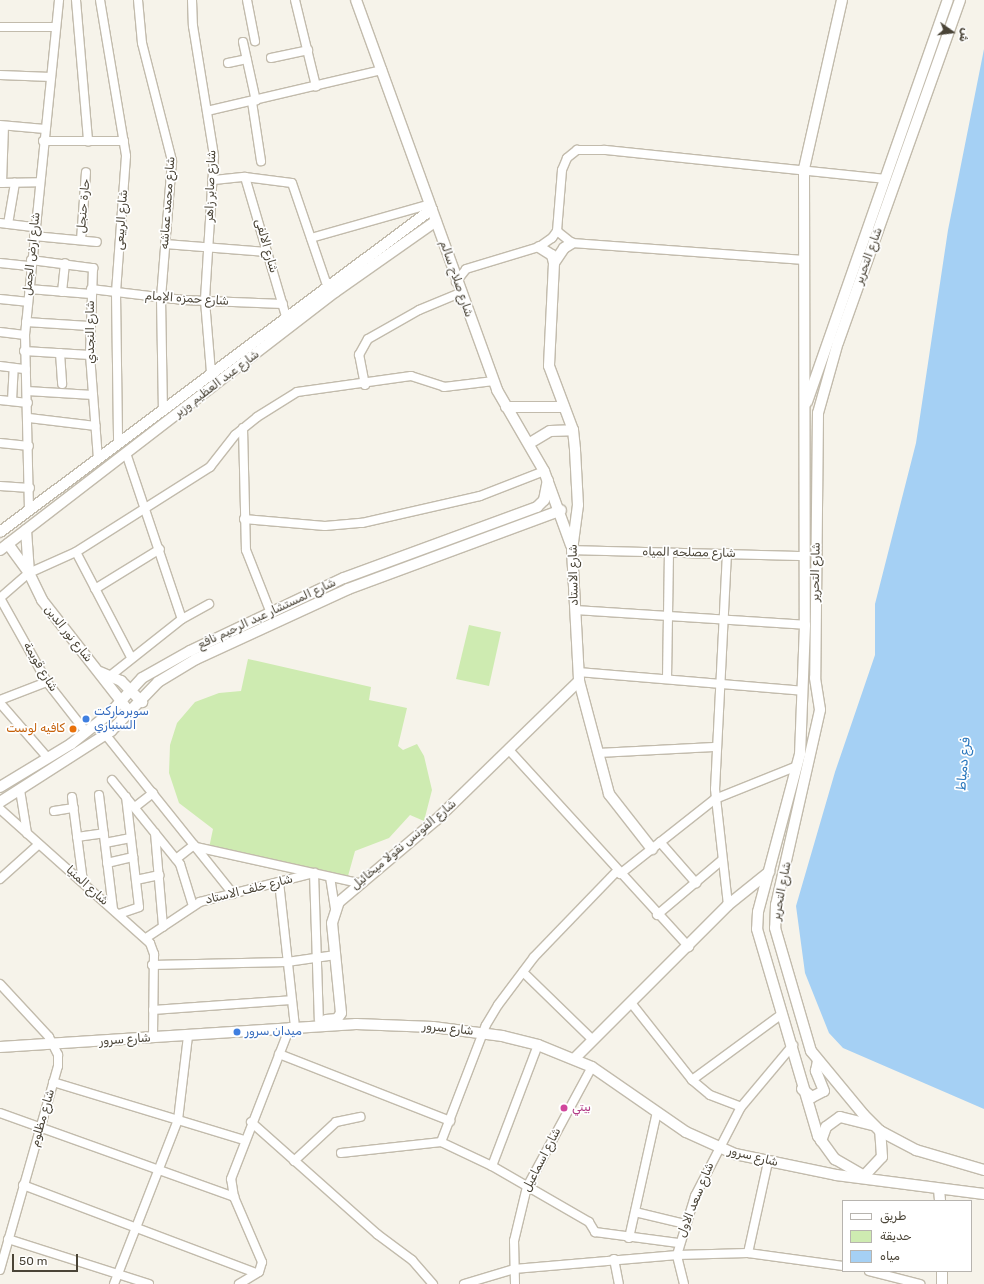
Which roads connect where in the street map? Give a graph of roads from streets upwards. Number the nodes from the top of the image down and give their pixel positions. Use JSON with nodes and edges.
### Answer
{"nodes":[{"id":1,"x":59,"y":0,"type":"edge"},
{"id":2,"x":76,"y":0,"type":"edge"},
{"id":3,"x":100,"y":0,"type":"edge"},
{"id":4,"x":138,"y":0,"type":"edge"},
{"id":5,"x":192,"y":0,"type":"edge"},
{"id":6,"x":247,"y":0,"type":"edge"},
{"id":7,"x":295,"y":0,"type":"edge"},
{"id":8,"x":356,"y":0,"type":"edge"},
{"id":9,"x":842,"y":0,"type":"edge"},
{"id":10,"x":948,"y":0,"type":"edge"},
{"id":11,"x":960,"y":0,"type":"edge"},
{"id":12,"x":0,"y":27,"type":"edge"},
{"id":13,"x":55,"y":27,"type":"junction"},
{"id":14,"x":255,"y":41,"type":"dead end"},
{"id":15,"x":243,"y":42,"type":"dead end"},
{"id":16,"x":308,"y":50,"type":"junction"},
{"id":17,"x":271,"y":58,"type":"dead end"},
{"id":18,"x":247,"y":59,"type":"junction"},
{"id":19,"x":228,"y":63,"type":"dead end"},
{"id":20,"x":382,"y":70,"type":"junction"},
{"id":21,"x":0,"y":75,"type":"edge"},
{"id":22,"x":51,"y":77,"type":"junction"},
{"id":23,"x":316,"y":86,"type":"junction"},
{"id":24,"x":254,"y":102,"type":"junction"},
{"id":25,"x":207,"y":111,"type":"junction"},
{"id":26,"x":2,"y":125,"type":"edge"},
{"id":27,"x":44,"y":129,"type":"junction"},
{"id":28,"x":88,"y":141,"type":"junction"},
{"id":29,"x":124,"y":141,"type":"junction"},
{"id":30,"x":43,"y":142,"type":"junction"},
{"id":31,"x":261,"y":161,"type":"dead end"},
{"id":32,"x":804,"y":168,"type":"junction"},
{"id":33,"x":86,"y":172,"type":"dead end"},
{"id":34,"x":245,"y":177,"type":"junction"},
{"id":35,"x":885,"y":179,"type":"junction"},
{"id":36,"x":214,"y":180,"type":"junction"},
{"id":37,"x":39,"y":182,"type":"junction"},
{"id":38,"x":1,"y":183,"type":"edge"},
{"id":39,"x":15,"y":183,"type":"junction"},
{"id":40,"x":431,"y":207,"type":"junction"},
{"id":41,"x":436,"y":221,"type":"junction"},
{"id":42,"x":4,"y":223,"type":"edge"},
{"id":43,"x":34,"y":227,"type":"junction"},
{"id":44,"x":557,"y":231,"type":"junction"},
{"id":45,"x":34,"y":236,"type":"junction"},
{"id":46,"x":311,"y":238,"type":"junction"},
{"id":47,"x":81,"y":240,"type":"junction"},
{"id":48,"x":97,"y":242,"type":"dead end"},
{"id":49,"x":572,"y":243,"type":"junction"},
{"id":50,"x":165,"y":244,"type":"junction"},
{"id":51,"x":539,"y":247,"type":"junction"},
{"id":52,"x":208,"y":248,"type":"junction"},
{"id":53,"x":267,"y":252,"type":"junction"},
{"id":54,"x":804,"y":260,"type":"junction"},
{"id":55,"x":449,"y":261,"type":"junction"},
{"id":56,"x":0,"y":263,"type":"edge"},
{"id":57,"x":31,"y":263,"type":"junction"},
{"id":58,"x":65,"y":263,"type":"junction"},
{"id":59,"x":554,"y":263,"type":"junction"},
{"id":60,"x":474,"y":267,"type":"junction"},
{"id":61,"x":456,"y":282,"type":"junction"},
{"id":62,"x":327,"y":285,"type":"junction"},
{"id":63,"x":28,"y":289,"type":"junction"},
{"id":64,"x":91,"y":291,"type":"junction"},
{"id":65,"x":62,"y":292,"type":"junction"},
{"id":66,"x":116,"y":292,"type":"junction"},
{"id":67,"x":460,"y":293,"type":"junction"},
{"id":68,"x":161,"y":298,"type":"junction"},
{"id":69,"x":0,"y":299,"type":"edge"},
{"id":70,"x":205,"y":301,"type":"junction"},
{"id":71,"x":27,"y":302,"type":"junction"},
{"id":72,"x":282,"y":304,"type":"junction"},
{"id":73,"x":286,"y":316,"type":"junction"},
{"id":74,"x":26,"y":322,"type":"junction"},
{"id":75,"x":90,"y":326,"type":"junction"},
{"id":76,"x":271,"y":327,"type":"junction"},
{"id":77,"x":0,"y":332,"type":"edge"},
{"id":78,"x":25,"y":335,"type":"junction"},
{"id":79,"x":256,"y":338,"type":"junction"},
{"id":80,"x":279,"y":338,"type":"junction"},
{"id":81,"x":264,"y":349,"type":"junction"},
{"id":82,"x":24,"y":351,"type":"junction"},
{"id":83,"x":60,"y":353,"type":"junction"},
{"id":84,"x":90,"y":355,"type":"junction"},
{"id":85,"x":0,"y":366,"type":"edge"},
{"id":86,"x":14,"y":368,"type":"junction"},
{"id":87,"x":26,"y":369,"type":"junction"},
{"id":88,"x":211,"y":372,"type":"junction"},
{"id":89,"x":494,"y":381,"type":"junction"},
{"id":90,"x":62,"y":384,"type":"dead end"},
{"id":91,"x":365,"y":385,"type":"junction"},
{"id":92,"x":27,"y":391,"type":"junction"},
{"id":93,"x":93,"y":395,"type":"junction"},
{"id":94,"x":0,"y":400,"type":"edge"},
{"id":95,"x":12,"y":401,"type":"junction"},
{"id":96,"x":28,"y":403,"type":"junction"},
{"id":97,"x":805,"y":406,"type":"junction"},
{"id":98,"x":506,"y":407,"type":"junction"},
{"id":99,"x":564,"y":407,"type":"junction"},
{"id":100,"x":163,"y":409,"type":"junction"},
{"id":101,"x":29,"y":418,"type":"junction"},
{"id":102,"x":96,"y":426,"type":"junction"},
{"id":103,"x":243,"y":428,"type":"junction"},
{"id":104,"x":573,"y":430,"type":"junction"},
{"id":105,"x":131,"y":433,"type":"junction"},
{"id":106,"x":0,"y":443,"type":"edge"},
{"id":107,"x":118,"y":443,"type":"junction"},
{"id":108,"x":530,"y":443,"type":"junction"},
{"id":109,"x":138,"y":444,"type":"junction"},
{"id":110,"x":29,"y":446,"type":"junction"},
{"id":111,"x":126,"y":453,"type":"junction"},
{"id":112,"x":98,"y":458,"type":"junction"},
{"id":113,"x":546,"y":475,"type":"junction"},
{"id":114,"x":0,"y":486,"type":"edge"},
{"id":115,"x":30,"y":488,"type":"junction"},
{"id":116,"x":146,"y":507,"type":"junction"},
{"id":117,"x":29,"y":510,"type":"junction"},
{"id":118,"x":561,"y":510,"type":"junction"},
{"id":119,"x":244,"y":519,"type":"junction"},
{"id":120,"x":26,"y":530,"type":"junction"},
{"id":121,"x":0,"y":532,"type":"edge"},
{"id":122,"x":4,"y":547,"type":"edge"},
{"id":123,"x":160,"y":549,"type":"junction"},
{"id":124,"x":572,"y":550,"type":"junction"},
{"id":125,"x":76,"y":552,"type":"junction"},
{"id":126,"x":669,"y":552,"type":"junction"},
{"id":127,"x":727,"y":553,"type":"junction"},
{"id":128,"x":805,"y":556,"type":"junction"},
{"id":129,"x":29,"y":574,"type":"junction"},
{"id":130,"x":95,"y":589,"type":"junction"},
{"id":131,"x":0,"y":598,"type":"edge"},
{"id":132,"x":209,"y":604,"type":"dead end"},
{"id":133,"x":575,"y":610,"type":"junction"},
{"id":134,"x":270,"y":611,"type":"junction"},
{"id":135,"x":667,"y":617,"type":"junction"},
{"id":136,"x":182,"y":619,"type":"junction"},
{"id":137,"x":722,"y":621,"type":"junction"},
{"id":138,"x":805,"y":625,"type":"junction"},
{"id":139,"x":131,"y":657,"type":"junction"},
{"id":140,"x":100,"y":672,"type":"junction"},
{"id":141,"x":110,"y":676,"type":"junction"},
{"id":142,"x":579,"y":677,"type":"junction"},
{"id":143,"x":667,"y":678,"type":"junction"},
{"id":144,"x":47,"y":682,"type":"junction"},
{"id":145,"x":717,"y":682,"type":"junction"},
{"id":146,"x":131,"y":689,"type":"junction"},
{"id":147,"x":802,"y":691,"type":"junction"},
{"id":148,"x":0,"y":701,"type":"edge"},
{"id":149,"x":142,"y":702,"type":"junction"},
{"id":150,"x":119,"y":703,"type":"junction"},
{"id":151,"x":819,"y":705,"type":"junction"},
{"id":152,"x":802,"y":706,"type":"junction"},
{"id":153,"x":131,"y":714,"type":"junction"},
{"id":154,"x":86,"y":732,"type":"junction"},
{"id":155,"x":106,"y":734,"type":"junction"},
{"id":156,"x":802,"y":736,"type":"junction"},
{"id":157,"x":816,"y":737,"type":"junction"},
{"id":158,"x":714,"y":747,"type":"junction"},
{"id":159,"x":509,"y":750,"type":"junction"},
{"id":160,"x":598,"y":753,"type":"junction"},
{"id":161,"x":48,"y":758,"type":"junction"},
{"id":162,"x":797,"y":766,"type":"junction"},
{"id":163,"x":112,"y":780,"type":"dead end"},
{"id":164,"x":0,"y":786,"type":"edge"},
{"id":165,"x":20,"y":790,"type":"junction"},
{"id":166,"x":152,"y":793,"type":"junction"},
{"id":167,"x":99,"y":795,"type":"dead end"},
{"id":168,"x":126,"y":796,"type":"junction"},
{"id":169,"x":9,"y":797,"type":"junction"},
{"id":170,"x":72,"y":797,"type":"dead end"},
{"id":171,"x":715,"y":799,"type":"junction"},
{"id":172,"x":0,"y":802,"type":"edge"},
{"id":173,"x":74,"y":808,"type":"junction"},
{"id":174,"x":135,"y":808,"type":"junction"},
{"id":175,"x":0,"y":809,"type":"edge"},
{"id":176,"x":54,"y":811,"type":"dead end"},
{"id":177,"x":155,"y":832,"type":"junction"},
{"id":178,"x":27,"y":833,"type":"junction"},
{"id":179,"x":104,"y":833,"type":"junction"},
{"id":180,"x":77,"y":837,"type":"junction"},
{"id":181,"x":131,"y":838,"type":"junction"},
{"id":182,"x":105,"y":843,"type":"junction"},
{"id":183,"x":39,"y":844,"type":"junction"},
{"id":184,"x":656,"y":845,"type":"junction"},
{"id":185,"x":195,"y":846,"type":"junction"},
{"id":186,"x":133,"y":857,"type":"junction"},
{"id":187,"x":176,"y":859,"type":"junction"},
{"id":188,"x":722,"y":860,"type":"junction"},
{"id":189,"x":107,"y":863,"type":"junction"},
{"id":190,"x":619,"y":872,"type":"junction"},
{"id":191,"x":769,"y":872,"type":"junction"},
{"id":192,"x":314,"y":873,"type":"junction"},
{"id":193,"x":159,"y":875,"type":"junction"},
{"id":194,"x":330,"y":877,"type":"junction"},
{"id":195,"x":0,"y":879,"type":"edge"},
{"id":196,"x":136,"y":880,"type":"junction"},
{"id":197,"x":83,"y":882,"type":"junction"},
{"id":198,"x":279,"y":882,"type":"junction"},
{"id":199,"x":696,"y":883,"type":"junction"},
{"id":200,"x":359,"y":884,"type":"junction"},
{"id":201,"x":233,"y":894,"type":"junction"},
{"id":202,"x":728,"y":905,"type":"junction"},
{"id":203,"x":193,"y":906,"type":"junction"},
{"id":204,"x":334,"y":910,"type":"junction"},
{"id":205,"x":116,"y":912,"type":"junction"},
{"id":206,"x":657,"y":915,"type":"junction"},
{"id":207,"x":163,"y":926,"type":"junction"},
{"id":208,"x":146,"y":938,"type":"junction"},
{"id":209,"x":689,"y":947,"type":"junction"},
{"id":210,"x":335,"y":955,"type":"junction"},
{"id":211,"x":316,"y":959,"type":"junction"},
{"id":212,"x":286,"y":962,"type":"junction"},
{"id":213,"x":152,"y":965,"type":"junction"},
{"id":214,"x":523,"y":972,"type":"junction"},
{"id":215,"x":0,"y":984,"type":"edge"},
{"id":216,"x":292,"y":1000,"type":"junction"},
{"id":217,"x":632,"y":1004,"type":"junction"},
{"id":218,"x":152,"y":1010,"type":"junction"},
{"id":219,"x":782,"y":1014,"type":"junction"},
{"id":220,"x":326,"y":1021,"type":"junction"},
{"id":221,"x":297,"y":1027,"type":"junction"},
{"id":222,"x":484,"y":1033,"type":"junction"},
{"id":223,"x":188,"y":1036,"type":"junction"},
{"id":224,"x":154,"y":1038,"type":"junction"},
{"id":225,"x":594,"y":1040,"type":"junction"},
{"id":226,"x":54,"y":1045,"type":"junction"},
{"id":227,"x":538,"y":1045,"type":"junction"},
{"id":228,"x":793,"y":1045,"type":"junction"},
{"id":229,"x":0,"y":1048,"type":"edge"},
{"id":230,"x":279,"y":1054,"type":"junction"},
{"id":231,"x":574,"y":1059,"type":"junction"},
{"id":232,"x":818,"y":1061,"type":"junction"},
{"id":233,"x":592,"y":1067,"type":"junction"},
{"id":234,"x":692,"y":1080,"type":"junction"},
{"id":235,"x":53,"y":1082,"type":"junction"},
{"id":236,"x":802,"y":1089,"type":"junction"},
{"id":237,"x":742,"y":1107,"type":"junction"},
{"id":238,"x":657,"y":1112,"type":"junction"},
{"id":239,"x":0,"y":1113,"type":"edge"},
{"id":240,"x":360,"y":1116,"type":"dead end"},
{"id":241,"x":178,"y":1120,"type":"junction"},
{"id":242,"x":450,"y":1121,"type":"junction"},
{"id":243,"x":251,"y":1122,"type":"junction"},
{"id":244,"x":41,"y":1127,"type":"junction"},
{"id":245,"x":877,"y":1128,"type":"junction"},
{"id":246,"x":244,"y":1140,"type":"junction"},
{"id":247,"x":441,"y":1142,"type":"junction"},
{"id":248,"x":821,"y":1142,"type":"junction"},
{"id":249,"x":718,"y":1148,"type":"junction"},
{"id":250,"x":341,"y":1153,"type":"dead end"},
{"id":251,"x":294,"y":1160,"type":"junction"},
{"id":252,"x":768,"y":1162,"type":"junction"},
{"id":253,"x":492,"y":1166,"type":"junction"},
{"id":254,"x":984,"y":1170,"type":"edge"},
{"id":255,"x":161,"y":1171,"type":"junction"},
{"id":256,"x":864,"y":1176,"type":"junction"},
{"id":257,"x":23,"y":1185,"type":"junction"},
{"id":258,"x":527,"y":1187,"type":"junction"},
{"id":259,"x":939,"y":1189,"type":"junction"},
{"id":260,"x":984,"y":1194,"type":"edge"},
{"id":261,"x":234,"y":1197,"type":"junction"},
{"id":262,"x":940,"y":1200,"type":"edge"},
{"id":263,"x":634,"y":1212,"type":"junction"},
{"id":264,"x":685,"y":1224,"type":"junction"},
{"id":265,"x":139,"y":1226,"type":"junction"},
{"id":266,"x":629,"y":1238,"type":"junction"},
{"id":267,"x":8,"y":1239,"type":"junction"},
{"id":268,"x":678,"y":1243,"type":"junction"},
{"id":269,"x":748,"y":1253,"type":"junction"},
{"id":270,"x":676,"y":1255,"type":"junction"},
{"id":271,"x":614,"y":1259,"type":"junction"},
{"id":272,"x":842,"y":1266,"type":"edge"},
{"id":273,"x":514,"y":1269,"type":"junction"},
{"id":274,"x":0,"y":1270,"type":"edge"},
{"id":275,"x":873,"y":1272,"type":"edge"},
{"id":276,"x":942,"y":1272,"type":"edge"},
{"id":277,"x":256,"y":1273,"type":"junction"},
{"id":278,"x":118,"y":1274,"type":"junction"},
{"id":279,"x":114,"y":1284,"type":"edge"},
{"id":280,"x":149,"y":1284,"type":"edge"},
{"id":281,"x":239,"y":1284,"type":"edge"},
{"id":282,"x":433,"y":1284,"type":"edge"},
{"id":283,"x":464,"y":1284,"type":"edge"},
{"id":284,"x":515,"y":1284,"type":"edge"},
{"id":285,"x":619,"y":1284,"type":"edge"},
{"id":286,"x":684,"y":1284,"type":"edge"},
{"id":287,"x":920,"y":1284,"type":"edge"},
{"id":288,"x":942,"y":1284,"type":"edge"}],
"edges":[{"from":1,"to":13,"type":"street","name":"شارع ارض الجمل"},
{"from":2,"to":28,"type":"street"},
{"from":3,"to":29,"type":"street","name":"شارع الربيعى"},
{"from":4,"to":50,"type":"street","name":"شارع محمد عماشه"},
{"from":5,"to":25,"type":"street","name":"شارع صابر زاهر"},
{"from":6,"to":14,"type":"street"},
{"from":7,"to":16,"type":"street"},
{"from":8,"to":20,"type":"street","name":"شارع صلاح سالم"},
{"from":9,"to":32,"type":"street","name":"شارع التحرير"},
{"from":10,"to":35,"type":"street","name":"شارع التحرير"},
{"from":11,"to":151,"type":"street","name":"شارع التحرير"},
{"from":12,"to":13,"type":"street"},
{"from":13,"to":22,"type":"street","name":"شارع ارض الجمل"},
{"from":15,"to":18,"type":"street"},
{"from":16,"to":17,"type":"street"},
{"from":16,"to":23,"type":"street"},
{"from":18,"to":19,"type":"street"},
{"from":18,"to":24,"type":"street"},
{"from":20,"to":23,"type":"street"},
{"from":20,"to":40,"type":"street","name":"شارع صلاح سالم"},
{"from":21,"to":22,"type":"street"},
{"from":22,"to":27,"type":"street","name":"شارع ارض الجمل"},
{"from":23,"to":24,"type":"street"},
{"from":24,"to":25,"type":"street"},
{"from":24,"to":31,"type":"street"},
{"from":25,"to":36,"type":"street","name":"شارع صابر زاهر"},
{"from":26,"to":27,"type":"street"},
{"from":26,"to":38,"type":"street"},
{"from":27,"to":30,"type":"street","name":"شارع ارض الجمل"},
{"from":28,"to":29,"type":"street"},
{"from":28,"to":30,"type":"street"},
{"from":29,"to":66,"type":"street","name":"شارع الربيعى"},
{"from":30,"to":37,"type":"street","name":"شارع ارض الجمل"},
{"from":32,"to":35,"type":"street"},
{"from":32,"to":44,"type":"street"},
{"from":32,"to":54,"type":"street","name":"شارع التحرير"},
{"from":33,"to":47,"type":"street","name":"حارة حنجل"},
{"from":34,"to":36,"type":"street"},
{"from":34,"to":46,"type":"street"},
{"from":34,"to":53,"type":"street","name":"شارع الالفى"},
{"from":35,"to":97,"type":"street","name":"شارع التحرير"},
{"from":36,"to":52,"type":"street","name":"شارع صابر زاهر"},
{"from":37,"to":39,"type":"street"},
{"from":37,"to":43,"type":"street","name":"شارع ارض الجمل"},
{"from":38,"to":39,"type":"street"},
{"from":39,"to":42,"type":"street"},
{"from":40,"to":41,"type":"street","name":"شارع صلاح سالم"},
{"from":40,"to":46,"type":"street"},
{"from":40,"to":62,"type":"street","name":"شارع عبد العظيم وزير"},
{"from":41,"to":55,"type":"street","name":"شارع صلاح سالم"},
{"from":41,"to":80,"type":"street","name":"شارع عبد العظيم وزير"},
{"from":42,"to":43,"type":"street"},
{"from":43,"to":45,"type":"street","name":"شارع ارض الجمل"},
{"from":44,"to":49,"type":"street"},
{"from":44,"to":51,"type":"street"},
{"from":45,"to":47,"type":"street","name":"حارة حنجل"},
{"from":45,"to":57,"type":"street","name":"شارع ارض الجمل"},
{"from":46,"to":62,"type":"street"},
{"from":47,"to":48,"type":"street","name":"حارة حنجل"},
{"from":49,"to":54,"type":"street"},
{"from":49,"to":59,"type":"street"},
{"from":50,"to":52,"type":"street"},
{"from":50,"to":68,"type":"street","name":"شارع محمد عماشه"},
{"from":51,"to":59,"type":"street"},
{"from":51,"to":60,"type":"street"},
{"from":52,"to":53,"type":"street"},
{"from":52,"to":70,"type":"street","name":"شارع صابر زاهر"},
{"from":53,"to":72,"type":"street","name":"شارع الالفى"},
{"from":54,"to":97,"type":"street","name":"شارع التحرير"},
{"from":55,"to":60,"type":"street"},
{"from":55,"to":61,"type":"street","name":"شارع صلاح سالم"},
{"from":56,"to":57,"type":"street","name":"شارع النجدي"},
{"from":57,"to":58,"type":"street","name":"شارع النجدي"},
{"from":57,"to":63,"type":"street","name":"شارع ارض الجمل"},
{"from":58,"to":64,"type":"street","name":"شارع النجدي"},
{"from":58,"to":65,"type":"street"},
{"from":59,"to":99,"type":"street","name":"شارع الاستاد"},
{"from":60,"to":61,"type":"street"},
{"from":61,"to":67,"type":"street","name":"شارع صلاح سالم"},
{"from":62,"to":73,"type":"street","name":"شارع عبد العظيم وزير"},
{"from":63,"to":65,"type":"street","name":"شارع حمزه الإمام"},
{"from":63,"to":71,"type":"street","name":"شارع ارض الجمل"},
{"from":64,"to":65,"type":"street","name":"شارع حمزه الإمام"},
{"from":64,"to":66,"type":"street","name":"شارع حمزه الإمام"},
{"from":64,"to":75,"type":"street","name":"شارع النجدي"},
{"from":66,"to":68,"type":"street","name":"شارع حمزه الإمام"},
{"from":66,"to":107,"type":"street","name":"شارع الربيعى"},
{"from":67,"to":89,"type":"street","name":"شارع صلاح سالم"},
{"from":67,"to":91,"type":"street"},
{"from":68,"to":70,"type":"street","name":"شارع حمزه الإمام"},
{"from":68,"to":100,"type":"street","name":"شارع محمد عماشه"},
{"from":69,"to":71,"type":"street"},
{"from":70,"to":72,"type":"street","name":"شارع حمزه الإمام"},
{"from":70,"to":88,"type":"street","name":"شارع صابر زاهر"},
{"from":71,"to":74,"type":"street","name":"شارع ارض الجمل"},
{"from":72,"to":73,"type":"street","name":"شارع الالفى"},
{"from":73,"to":76,"type":"street","name":"شارع عبد العظيم وزير"},
{"from":74,"to":75,"type":"street"},
{"from":74,"to":78,"type":"street","name":"شارع ارض الجمل"},
{"from":75,"to":84,"type":"street","name":"شارع النجدي"},
{"from":76,"to":79,"type":"street","name":"شارع عبد العظيم وزير"},
{"from":76,"to":80,"type":"street"},
{"from":77,"to":78,"type":"street"},
{"from":78,"to":82,"type":"street","name":"شارع ارض الجمل"},
{"from":79,"to":81,"type":"street"},
{"from":79,"to":88,"type":"street","name":"شارع عبد العظيم وزير"},
{"from":80,"to":81,"type":"street","name":"شارع عبد العظيم وزير"},
{"from":81,"to":109,"type":"street","name":"شارع عبد العظيم وزير"},
{"from":82,"to":83,"type":"street"},
{"from":82,"to":87,"type":"street","name":"شارع ارض الجمل"},
{"from":83,"to":84,"type":"street"},
{"from":83,"to":90,"type":"street"},
{"from":84,"to":93,"type":"street","name":"شارع النجدي"},
{"from":85,"to":86,"type":"street"},
{"from":86,"to":87,"type":"street"},
{"from":86,"to":95,"type":"street"},
{"from":87,"to":92,"type":"street","name":"شارع ارض الجمل"},
{"from":88,"to":100,"type":"street","name":"شارع عبد العظيم وزير"},
{"from":89,"to":91,"type":"street"},
{"from":89,"to":98,"type":"street","name":"شارع صلاح سالم"},
{"from":91,"to":103,"type":"street"},
{"from":92,"to":93,"type":"street"},
{"from":92,"to":96,"type":"street","name":"شارع ارض الجمل"},
{"from":93,"to":102,"type":"street","name":"شارع النجدي"},
{"from":94,"to":95,"type":"street"},
{"from":95,"to":96,"type":"street"},
{"from":96,"to":101,"type":"street","name":"شارع ارض الجمل"},
{"from":97,"to":128,"type":"street","name":"شارع التحرير"},
{"from":98,"to":99,"type":"street"},
{"from":98,"to":108,"type":"street","name":"شارع صلاح سالم"},
{"from":99,"to":104,"type":"street","name":"شارع الاستاد"},
{"from":100,"to":105,"type":"street","name":"شارع عبد العظيم وزير"},
{"from":101,"to":102,"type":"street"},
{"from":101,"to":110,"type":"street","name":"شارع ارض الجمل"},
{"from":102,"to":112,"type":"street","name":"شارع النجدي"},
{"from":103,"to":116,"type":"street"},
{"from":103,"to":119,"type":"street"},
{"from":104,"to":108,"type":"street"},
{"from":104,"to":124,"type":"street","name":"شارع الاستاد"},
{"from":105,"to":107,"type":"street","name":"شارع عبد العظيم وزير"},
{"from":105,"to":109,"type":"street"},
{"from":106,"to":110,"type":"street"},
{"from":107,"to":111,"type":"street"},
{"from":107,"to":112,"type":"street","name":"شارع عبد العظيم وزير"},
{"from":108,"to":113,"type":"street","name":"شارع صلاح سالم"},
{"from":109,"to":111,"type":"street","name":"شارع عبد العظيم وزير"},
{"from":110,"to":115,"type":"street","name":"شارع ارض الجمل"},
{"from":111,"to":116,"type":"street"},
{"from":111,"to":120,"type":"street","name":"شارع عبد العظيم وزير"},
{"from":112,"to":117,"type":"street","name":"شارع عبد العظيم وزير"},
{"from":113,"to":118,"type":"street","name":"شارع صلاح سالم"},
{"from":113,"to":119,"type":"street"},
{"from":113,"to":134,"type":"street","name":"شارع المستشار عبد الرحيم نافع"},
{"from":114,"to":115,"type":"street"},
{"from":115,"to":117,"type":"street","name":"شارع ارض الجمل"},
{"from":116,"to":123,"type":"street"},
{"from":116,"to":125,"type":"street"},
{"from":117,"to":121,"type":"street","name":"شارع عبد العظيم وزير"},
{"from":118,"to":124,"type":"street","name":"شارع صلاح سالم"},
{"from":118,"to":149,"type":"street","name":"شارع المستشار عبد الرحيم نافع"},
{"from":119,"to":134,"type":"street"},
{"from":120,"to":122,"type":"street","name":"شارع عبد العظيم وزير"},
{"from":120,"to":129,"type":"street","name":"شارع نور الدين"},
{"from":122,"to":129,"type":"street","name":"شارع نور الدين"},
{"from":123,"to":130,"type":"street"},
{"from":123,"to":136,"type":"street"},
{"from":124,"to":126,"type":"street","name":"شارع مصلحه المياه"},
{"from":124,"to":133,"type":"street","name":"شارع الاستاد"},
{"from":125,"to":129,"type":"street"},
{"from":125,"to":130,"type":"street"},
{"from":126,"to":127,"type":"street","name":"شارع مصلحه المياه"},
{"from":126,"to":135,"type":"street"},
{"from":127,"to":128,"type":"street","name":"شارع مصلحه المياه"},
{"from":127,"to":137,"type":"street"},
{"from":128,"to":138,"type":"street","name":"شارع التحرير"},
{"from":129,"to":131,"type":"street"},
{"from":129,"to":140,"type":"street","name":"شارع نور الدين"},
{"from":130,"to":139,"type":"street"},
{"from":131,"to":144,"type":"street","name":"شارع قويمة"},
{"from":132,"to":136,"type":"street"},
{"from":133,"to":135,"type":"street"},
{"from":133,"to":142,"type":"street","name":"شارع الاستاد"},
{"from":134,"to":146,"type":"street","name":"شارع المستشار عبد الرحيم نافع"},
{"from":135,"to":137,"type":"street"},
{"from":135,"to":143,"type":"street"},
{"from":136,"to":139,"type":"street"},
{"from":137,"to":138,"type":"street"},
{"from":137,"to":145,"type":"street"},
{"from":138,"to":147,"type":"street","name":"شارع التحرير"},
{"from":139,"to":141,"type":"street"},
{"from":140,"to":141,"type":"street","name":"شارع نور الدين"},
{"from":140,"to":150,"type":"street","name":"شارع نور الدين"},
{"from":141,"to":146,"type":"street","name":"شارع نور الدين"},
{"from":142,"to":143,"type":"street"},
{"from":142,"to":159,"type":"street","name":"شارع الفونس نقولا ميخائيل"},
{"from":142,"to":160,"type":"street","name":"شارع الاستاد"},
{"from":143,"to":145,"type":"street"},
{"from":144,"to":148,"type":"street"},
{"from":144,"to":154,"type":"street","name":"شارع قويمة"},
{"from":145,"to":147,"type":"street"},
{"from":145,"to":158,"type":"street"},
{"from":146,"to":149,"type":"street","name":"شارع نور الدين"},
{"from":146,"to":150,"type":"street","name":"شارع المستشار عبد الرحيم نافع"},
{"from":147,"to":152,"type":"street","name":"شارع التحرير"},
{"from":148,"to":161,"type":"street"},
{"from":149,"to":153,"type":"street","name":"شارع المستشار عبد الرحيم نافع"},
{"from":150,"to":153,"type":"street","name":"شارع نور الدين"},
{"from":150,"to":154,"type":"street","name":"شارع المستشار عبد الرحيم نافع"},
{"from":151,"to":152,"type":"street"},
{"from":151,"to":157,"type":"street","name":"شارع التحرير"},
{"from":152,"to":156,"type":"street","name":"شارع التحرير"},
{"from":153,"to":155,"type":"street","name":"شارع المستشار عبد الرحيم نافع"},
{"from":154,"to":161,"type":"street","name":"شارع المستشار عبد الرحيم نافع"},
{"from":155,"to":165,"type":"street","name":"شارع المستشار عبد الرحيم نافع"},
{"from":155,"to":166,"type":"street"},
{"from":156,"to":157,"type":"street"},
{"from":156,"to":162,"type":"street","name":"شارع التحرير"},
{"from":157,"to":232,"type":"street","name":"شارع التحرير"},
{"from":158,"to":160,"type":"street"},
{"from":158,"to":171,"type":"street"},
{"from":159,"to":190,"type":"street"},
{"from":159,"to":200,"type":"street","name":"شارع الفونس نقولا ميخائيل"},
{"from":160,"to":184,"type":"street","name":"شارع الاستاد"},
{"from":161,"to":164,"type":"street","name":"شارع المستشار عبد الرحيم نافع"},
{"from":162,"to":171,"type":"street"},
{"from":162,"to":191,"type":"street","name":"شارع التحرير"},
{"from":163,"to":168,"type":"street"},
{"from":164,"to":169,"type":"street"},
{"from":165,"to":169,"type":"street","name":"شارع المستشار عبد الرحيم نافع"},
{"from":165,"to":178,"type":"street"},
{"from":166,"to":174,"type":"street"},
{"from":166,"to":185,"type":"street"},
{"from":167,"to":179,"type":"street"},
{"from":168,"to":174,"type":"street"},
{"from":168,"to":181,"type":"street"},
{"from":169,"to":172,"type":"street","name":"شارع المستشار عبد الرحيم نافع"},
{"from":170,"to":173,"type":"street"},
{"from":171,"to":184,"type":"street"},
{"from":171,"to":188,"type":"street"},
{"from":173,"to":176,"type":"street"},
{"from":173,"to":180,"type":"street"},
{"from":174,"to":177,"type":"street"},
{"from":175,"to":178,"type":"street","name":"شارع المنيا"},
{"from":177,"to":187,"type":"street"},
{"from":177,"to":193,"type":"street"},
{"from":178,"to":183,"type":"street","name":"شارع المنيا"},
{"from":179,"to":180,"type":"street"},
{"from":179,"to":182,"type":"street"},
{"from":180,"to":197,"type":"street"},
{"from":181,"to":182,"type":"street"},
{"from":181,"to":186,"type":"street"},
{"from":182,"to":189,"type":"street"},
{"from":183,"to":195,"type":"street"},
{"from":183,"to":197,"type":"street","name":"شارع المنيا"},
{"from":184,"to":190,"type":"street"},
{"from":184,"to":199,"type":"street"},
{"from":185,"to":187,"type":"street"},
{"from":185,"to":192,"type":"street"},
{"from":185,"to":201,"type":"street"},
{"from":186,"to":189,"type":"street"},
{"from":186,"to":196,"type":"street"},
{"from":187,"to":203,"type":"street"},
{"from":188,"to":199,"type":"street"},
{"from":188,"to":202,"type":"street"},
{"from":189,"to":205,"type":"street"},
{"from":190,"to":206,"type":"street"},
{"from":190,"to":214,"type":"street"},
{"from":191,"to":202,"type":"street"},
{"from":191,"to":219,"type":"street","name":"شارع التحرير"},
{"from":192,"to":194,"type":"street"},
{"from":192,"to":198,"type":"street","name":"شارع خلف الاستاد"},
{"from":192,"to":211,"type":"street"},
{"from":193,"to":196,"type":"street"},
{"from":193,"to":207,"type":"street"},
{"from":194,"to":200,"type":"street"},
{"from":194,"to":204,"type":"street"},
{"from":196,"to":205,"type":"street"},
{"from":197,"to":205,"type":"street","name":"شارع المنيا"},
{"from":198,"to":201,"type":"street","name":"شارع خلف الاستاد"},
{"from":198,"to":212,"type":"street"},
{"from":199,"to":206,"type":"street"},
{"from":200,"to":204,"type":"street","name":"شارع الفونس نقولا ميخائيل"},
{"from":201,"to":203,"type":"street","name":"شارع خلف الاستاد"},
{"from":202,"to":209,"type":"street"},
{"from":203,"to":207,"type":"street","name":"شارع خلف الاستاد"},
{"from":204,"to":210,"type":"street"},
{"from":205,"to":208,"type":"street","name":"شارع المنيا"},
{"from":206,"to":209,"type":"street"},
{"from":207,"to":208,"type":"street","name":"شارع خلف الاستاد"},
{"from":208,"to":213,"type":"street"},
{"from":209,"to":217,"type":"street"},
{"from":210,"to":211,"type":"street"},
{"from":210,"to":220,"type":"street"},
{"from":211,"to":212,"type":"street"},
{"from":211,"to":220,"type":"street"},
{"from":212,"to":213,"type":"street"},
{"from":212,"to":216,"type":"street"},
{"from":213,"to":218,"type":"street"},
{"from":214,"to":222,"type":"street"},
{"from":214,"to":225,"type":"street"},
{"from":215,"to":226,"type":"street"},
{"from":216,"to":218,"type":"street"},
{"from":216,"to":221,"type":"street"},
{"from":217,"to":225,"type":"street"},
{"from":217,"to":234,"type":"street"},
{"from":218,"to":224,"type":"street"},
{"from":219,"to":228,"type":"street","name":"شارع التحرير"},
{"from":219,"to":234,"type":"street"},
{"from":220,"to":221,"type":"street","name":"شارع سرور"},
{"from":220,"to":222,"type":"street","name":"شارع سرور"},
{"from":221,"to":223,"type":"street","name":"شارع سرور"},
{"from":221,"to":230,"type":"street"},
{"from":222,"to":227,"type":"street","name":"شارع سرور"},
{"from":222,"to":242,"type":"street"},
{"from":223,"to":224,"type":"street","name":"شارع سرور"},
{"from":223,"to":241,"type":"street"},
{"from":224,"to":226,"type":"street","name":"شارع سرور"},
{"from":225,"to":231,"type":"street"},
{"from":226,"to":229,"type":"street","name":"شارع سرور"},
{"from":226,"to":235,"type":"street","name":"شارع مظلوم"},
{"from":227,"to":231,"type":"street","name":"شارع سرور"},
{"from":227,"to":253,"type":"street"},
{"from":228,"to":236,"type":"street","name":"شارع التحرير"},
{"from":228,"to":237,"type":"street","name":"شارع سعد الاول"},
{"from":230,"to":242,"type":"street"},
{"from":230,"to":243,"type":"street"},
{"from":231,"to":233,"type":"street","name":"شارع سرور"},
{"from":232,"to":236,"type":"street"},
{"from":232,"to":245,"type":"street","name":"شارع التحرير"},
{"from":233,"to":238,"type":"street","name":"شارع سرور"},
{"from":233,"to":258,"type":"street","name":"شارع اسماعيل"},
{"from":234,"to":237,"type":"street"},
{"from":235,"to":241,"type":"street"},
{"from":235,"to":244,"type":"street","name":"شارع مظلوم"},
{"from":236,"to":248,"type":"street","name":"شارع التحرير"},
{"from":237,"to":249,"type":"street","name":"شارع سعد الاول"},
{"from":238,"to":249,"type":"street","name":"شارع سرور"},
{"from":238,"to":263,"type":"street"},
{"from":239,"to":244,"type":"street"},
{"from":240,"to":251,"type":"street"},
{"from":241,"to":246,"type":"street"},
{"from":241,"to":255,"type":"street"},
{"from":242,"to":247,"type":"street"},
{"from":243,"to":246,"type":"street"},
{"from":243,"to":251,"type":"street"},
{"from":244,"to":255,"type":"street"},
{"from":244,"to":257,"type":"street","name":"شارع مظلوم"},
{"from":245,"to":248,"type":"street"},
{"from":245,"to":254,"type":"street"},
{"from":245,"to":256,"type":"street"},
{"from":246,"to":261,"type":"street"},
{"from":247,"to":250,"type":"street"},
{"from":247,"to":253,"type":"street"},
{"from":248,"to":256,"type":"street","name":"شارع التحرير"},
{"from":249,"to":252,"type":"street","name":"شارع سرور"},
{"from":249,"to":264,"type":"street","name":"شارع سعد الاول"},
{"from":251,"to":282,"type":"street"},
{"from":252,"to":256,"type":"street","name":"شارع سرور"},
{"from":252,"to":269,"type":"street"},
{"from":253,"to":258,"type":"street"},
{"from":255,"to":261,"type":"street"},
{"from":255,"to":265,"type":"street"},
{"from":256,"to":259,"type":"street","name":"شارع سرور"},
{"from":257,"to":265,"type":"street"},
{"from":257,"to":267,"type":"street","name":"شارع مظلوم"},
{"from":258,"to":266,"type":"street"},
{"from":258,"to":273,"type":"street","name":"شارع اسماعيل"},
{"from":259,"to":260,"type":"street","name":"شارع سرور"},
{"from":259,"to":262,"type":"street"},
{"from":261,"to":277,"type":"street"},
{"from":263,"to":264,"type":"street"},
{"from":263,"to":266,"type":"street"},
{"from":264,"to":268,"type":"street","name":"شارع سعد الاول"},
{"from":265,"to":277,"type":"street"},
{"from":265,"to":278,"type":"street"},
{"from":266,"to":268,"type":"street"},
{"from":267,"to":274,"type":"street","name":"شارع مظلوم"},
{"from":267,"to":278,"type":"street"},
{"from":268,"to":270,"type":"street","name":"شارع سعد الاول"},
{"from":269,"to":270,"type":"street"},
{"from":269,"to":272,"type":"street"},
{"from":270,"to":271,"type":"street"},
{"from":270,"to":286,"type":"street","name":"شارع سعد الاول"},
{"from":271,"to":273,"type":"street"},
{"from":271,"to":285,"type":"street"},
{"from":273,"to":283,"type":"street"},
{"from":273,"to":284,"type":"street","name":"شارع اسماعيل"},
{"from":275,"to":287,"type":"street"},
{"from":276,"to":288,"type":"street"},
{"from":277,"to":281,"type":"street"},
{"from":278,"to":279,"type":"street"},
{"from":278,"to":280,"type":"street"}]}
